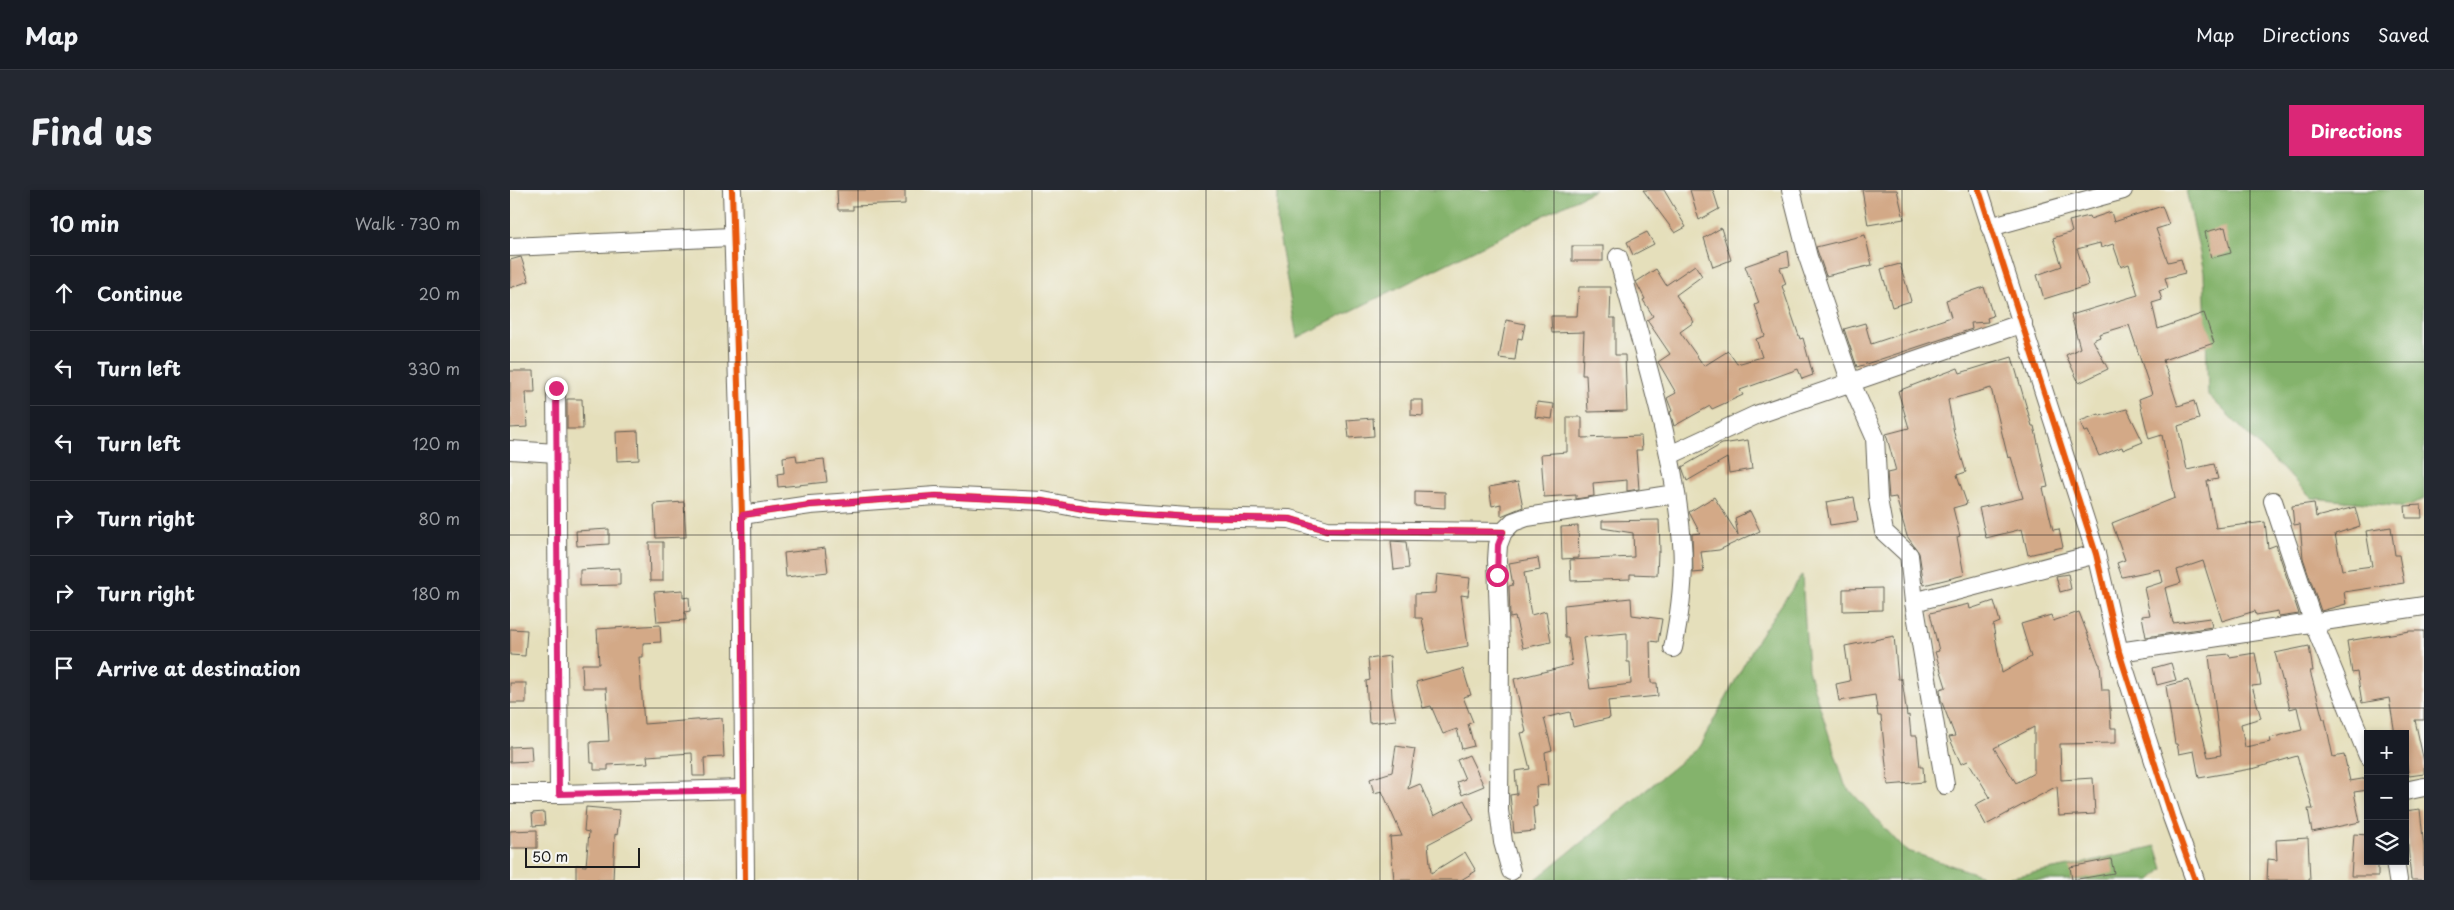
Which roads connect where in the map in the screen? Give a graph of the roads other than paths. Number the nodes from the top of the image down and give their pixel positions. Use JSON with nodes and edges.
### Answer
{"nodes":[{"id":1,"x":732,"y":190,"type":"edge"},
{"id":2,"x":1791,"y":190,"type":"edge"},
{"id":3,"x":1979,"y":190,"type":"edge"},
{"id":4,"x":2123,"y":190,"type":"edge"},
{"id":5,"x":1990,"y":227,"type":"junction"},
{"id":6,"x":732,"y":238,"type":"junction"},
{"id":7,"x":510,"y":247,"type":"edge"},
{"id":8,"x":1618,"y":257,"type":"dead end"},
{"id":9,"x":2023,"y":323,"type":"junction"},
{"id":10,"x":1851,"y":383,"type":"junction"},
{"id":11,"x":556,"y":388,"type":"dead end"},
{"id":12,"x":510,"y":450,"type":"edge"},
{"id":13,"x":556,"y":453,"type":"junction"},
{"id":14,"x":1670,"y":455,"type":"junction"},
{"id":15,"x":1675,"y":494,"type":"junction"},
{"id":16,"x":2273,"y":501,"type":"dead end"},
{"id":17,"x":742,"y":515,"type":"junction"},
{"id":18,"x":1503,"y":532,"type":"junction"},
{"id":19,"x":2096,"y":554,"type":"junction"},
{"id":20,"x":1914,"y":602,"type":"junction"},
{"id":21,"x":2424,"y":606,"type":"edge"},
{"id":22,"x":2314,"y":624,"type":"junction"},
{"id":23,"x":1673,"y":648,"type":"dead end"},
{"id":24,"x":2119,"y":652,"type":"junction"},
{"id":25,"x":2364,"y":746,"type":"edge"},
{"id":26,"x":1946,"y":785,"type":"dead end"},
{"id":27,"x":2424,"y":787,"type":"edge"},
{"id":28,"x":744,"y":790,"type":"junction"},
{"id":29,"x":2409,"y":791,"type":"edge"},
{"id":30,"x":510,"y":794,"type":"edge"},
{"id":31,"x":559,"y":794,"type":"junction"},
{"id":32,"x":2395,"y":865,"type":"edge"},
{"id":33,"x":1511,"y":871,"type":"dead end"},
{"id":34,"x":745,"y":880,"type":"edge"},
{"id":35,"x":2195,"y":880,"type":"edge"},
{"id":36,"x":2398,"y":880,"type":"edge"}],
"edges":[{"from":1,"to":6,"type":"street"},
{"from":2,"to":10,"type":"street"},
{"from":3,"to":5,"type":"street"},
{"from":4,"to":5,"type":"street"},
{"from":5,"to":9,"type":"street"},
{"from":6,"to":7,"type":"street"},
{"from":6,"to":17,"type":"street"},
{"from":8,"to":14,"type":"street"},
{"from":9,"to":10,"type":"street"},
{"from":9,"to":19,"type":"street"},
{"from":10,"to":14,"type":"street"},
{"from":10,"to":20,"type":"street"},
{"from":11,"to":13,"type":"street"},
{"from":12,"to":13,"type":"street"},
{"from":13,"to":31,"type":"street"},
{"from":14,"to":15,"type":"street"},
{"from":15,"to":18,"type":"street"},
{"from":15,"to":23,"type":"street"},
{"from":16,"to":22,"type":"street"},
{"from":17,"to":18,"type":"street"},
{"from":17,"to":28,"type":"street"},
{"from":18,"to":33,"type":"street"},
{"from":19,"to":20,"type":"street"},
{"from":19,"to":24,"type":"street"},
{"from":20,"to":26,"type":"street"},
{"from":21,"to":22,"type":"street"},
{"from":22,"to":24,"type":"street"},
{"from":22,"to":25,"type":"street"},
{"from":24,"to":35,"type":"street"},
{"from":27,"to":29,"type":"street"},
{"from":28,"to":31,"type":"street"},
{"from":28,"to":34,"type":"street"},
{"from":30,"to":31,"type":"street"},
{"from":32,"to":36,"type":"street"}]}
